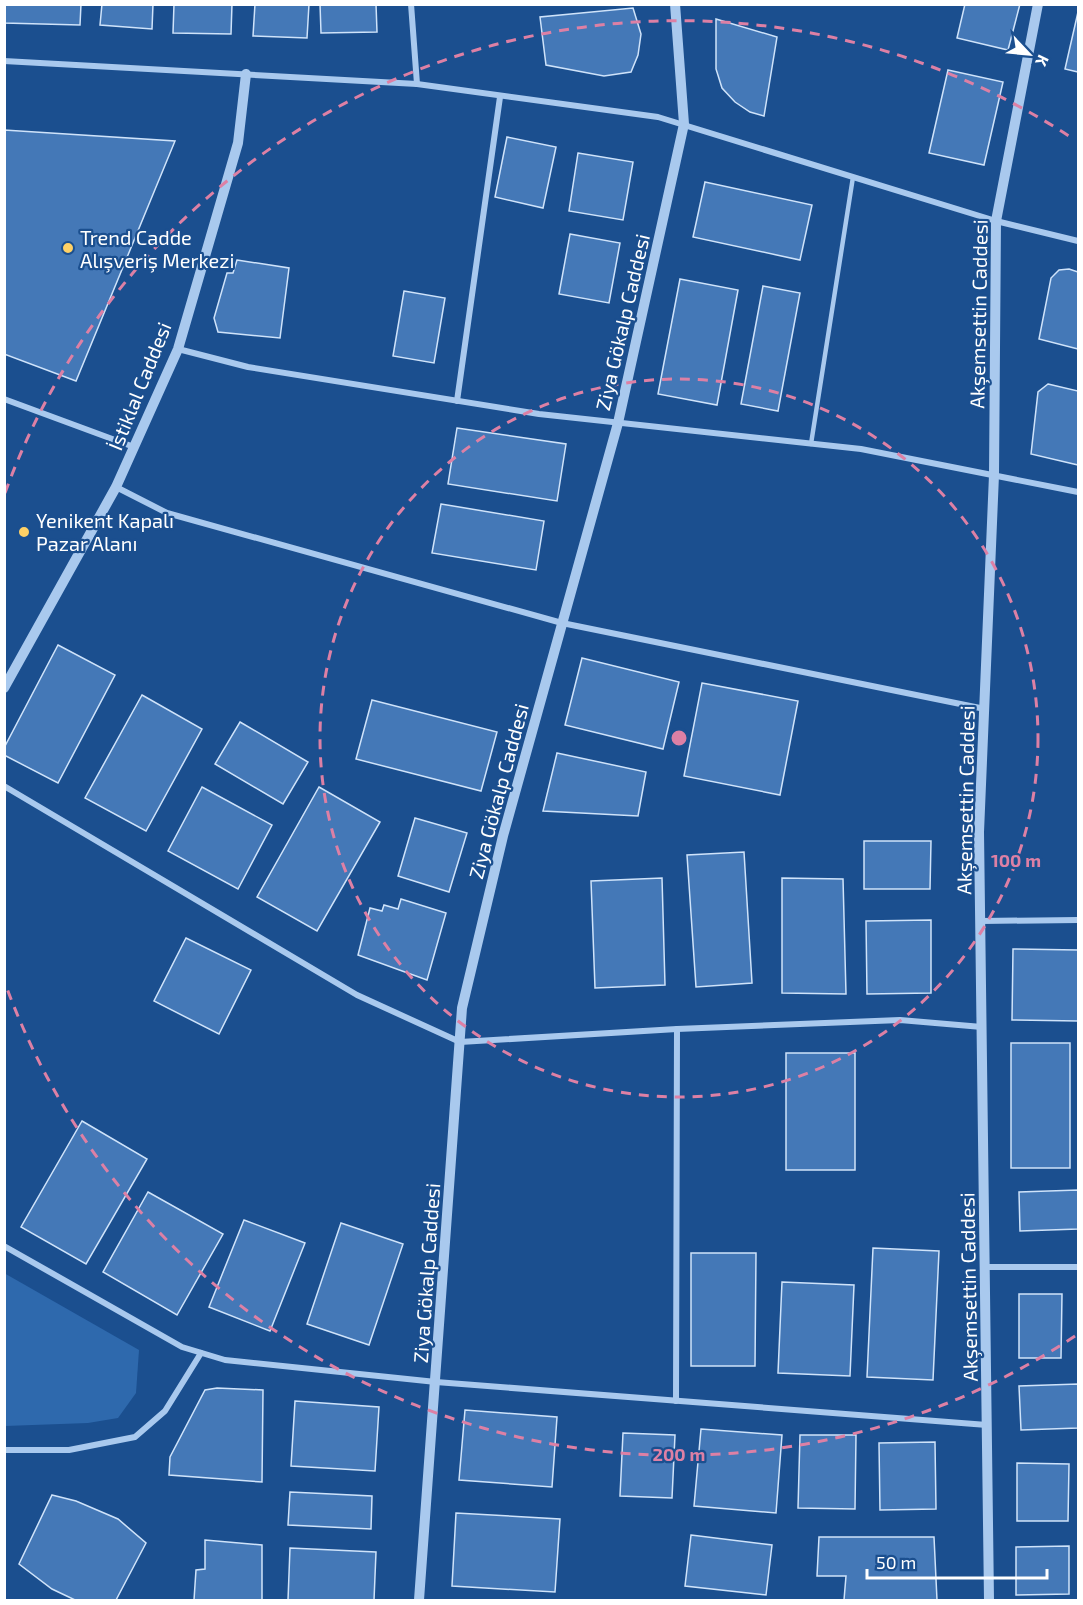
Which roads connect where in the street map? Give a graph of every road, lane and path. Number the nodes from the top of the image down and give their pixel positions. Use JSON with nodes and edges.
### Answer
{"nodes":[{"id":1,"x":411,"y":4,"type":"edge"},
{"id":2,"x":675,"y":4,"type":"edge"},
{"id":3,"x":1038,"y":4,"type":"edge"},
{"id":4,"x":4,"y":61,"type":"edge"},
{"id":5,"x":246,"y":74,"type":"junction"},
{"id":6,"x":417,"y":84,"type":"junction"},
{"id":7,"x":500,"y":97,"type":"junction"},
{"id":8,"x":684,"y":124,"type":"junction"},
{"id":9,"x":853,"y":177,"type":"junction"},
{"id":10,"x":996,"y":221,"type":"junction"},
{"id":11,"x":1078,"y":241,"type":"edge"},
{"id":12,"x":178,"y":349,"type":"junction"},
{"id":13,"x":4,"y":399,"type":"edge"},
{"id":14,"x":457,"y":401,"type":"junction"},
{"id":15,"x":618,"y":423,"type":"junction"},
{"id":16,"x":811,"y":444,"type":"junction"},
{"id":17,"x":134,"y":447,"type":"junction"},
{"id":18,"x":994,"y":475,"type":"junction"},
{"id":19,"x":116,"y":487,"type":"junction"},
{"id":20,"x":1078,"y":492,"type":"edge"},
{"id":21,"x":562,"y":623,"type":"junction"},
{"id":22,"x":4,"y":688,"type":"edge"},
{"id":23,"x":985,"y":709,"type":"junction"},
{"id":24,"x":4,"y":786,"type":"edge"},
{"id":25,"x":1078,"y":920,"type":"edge"},
{"id":26,"x":981,"y":921,"type":"junction"},
{"id":27,"x":983,"y":1027,"type":"junction"},
{"id":28,"x":677,"y":1029,"type":"junction"},
{"id":29,"x":460,"y":1042,"type":"junction"},
{"id":30,"x":4,"y":1246,"type":"edge"},
{"id":31,"x":986,"y":1267,"type":"junction"},
{"id":32,"x":1078,"y":1267,"type":"edge"},
{"id":33,"x":201,"y":1353,"type":"junction"},
{"id":34,"x":436,"y":1382,"type":"junction"},
{"id":35,"x":676,"y":1401,"type":"junction"},
{"id":36,"x":988,"y":1425,"type":"junction"},
{"id":37,"x":4,"y":1450,"type":"edge"},
{"id":38,"x":418,"y":1600,"type":"edge"},
{"id":39,"x":989,"y":1600,"type":"edge"}],
"edges":[{"from":1,"to":6,"type":"street"},
{"from":2,"to":8,"type":"street","name":"Ziya Gökalp Caddesi"},
{"from":3,"to":10,"type":"street","name":"Akşemsettin Caddesi"},
{"from":4,"to":5,"type":"street"},
{"from":5,"to":6,"type":"street"},
{"from":5,"to":12,"type":"street","name":"İstiklal Caddesi"},
{"from":6,"to":7,"type":"street"},
{"from":7,"to":8,"type":"street"},
{"from":7,"to":14,"type":"street"},
{"from":8,"to":9,"type":"street"},
{"from":8,"to":15,"type":"street","name":"Ziya Gökalp Caddesi"},
{"from":9,"to":10,"type":"street"},
{"from":9,"to":16,"type":"lane"},
{"from":10,"to":11,"type":"street"},
{"from":10,"to":18,"type":"street","name":"Akşemsettin Caddesi"},
{"from":12,"to":14,"type":"street"},
{"from":12,"to":17,"type":"street","name":"İstiklal Caddesi"},
{"from":13,"to":17,"type":"street"},
{"from":14,"to":15,"type":"street"},
{"from":15,"to":16,"type":"street"},
{"from":15,"to":21,"type":"street","name":"Ziya Gökalp Caddesi"},
{"from":16,"to":18,"type":"street"},
{"from":17,"to":19,"type":"street","name":"İstiklal Caddesi"},
{"from":18,"to":20,"type":"street"},
{"from":18,"to":23,"type":"street","name":"Akşemsettin Caddesi"},
{"from":19,"to":21,"type":"street"},
{"from":19,"to":22,"type":"street","name":"İstiklal Caddesi"},
{"from":21,"to":23,"type":"street"},
{"from":21,"to":29,"type":"street","name":"Ziya Gökalp Caddesi"},
{"from":23,"to":26,"type":"street","name":"Akşemsettin Caddesi"},
{"from":24,"to":29,"type":"street"},
{"from":25,"to":26,"type":"street"},
{"from":26,"to":27,"type":"street","name":"Akşemsettin Caddesi"},
{"from":27,"to":28,"type":"street"},
{"from":27,"to":31,"type":"street","name":"Akşemsettin Caddesi"},
{"from":28,"to":29,"type":"street"},
{"from":28,"to":35,"type":"street"},
{"from":29,"to":34,"type":"street","name":"Ziya Gökalp Caddesi"},
{"from":30,"to":33,"type":"street"},
{"from":31,"to":32,"type":"street"},
{"from":31,"to":36,"type":"street","name":"Akşemsettin Caddesi"},
{"from":33,"to":34,"type":"street"},
{"from":33,"to":37,"type":"street"},
{"from":34,"to":35,"type":"street"},
{"from":34,"to":38,"type":"street","name":"Ziya Gökalp Caddesi"},
{"from":35,"to":36,"type":"street"},
{"from":36,"to":39,"type":"street","name":"Akşemsettin Caddesi"}]}
